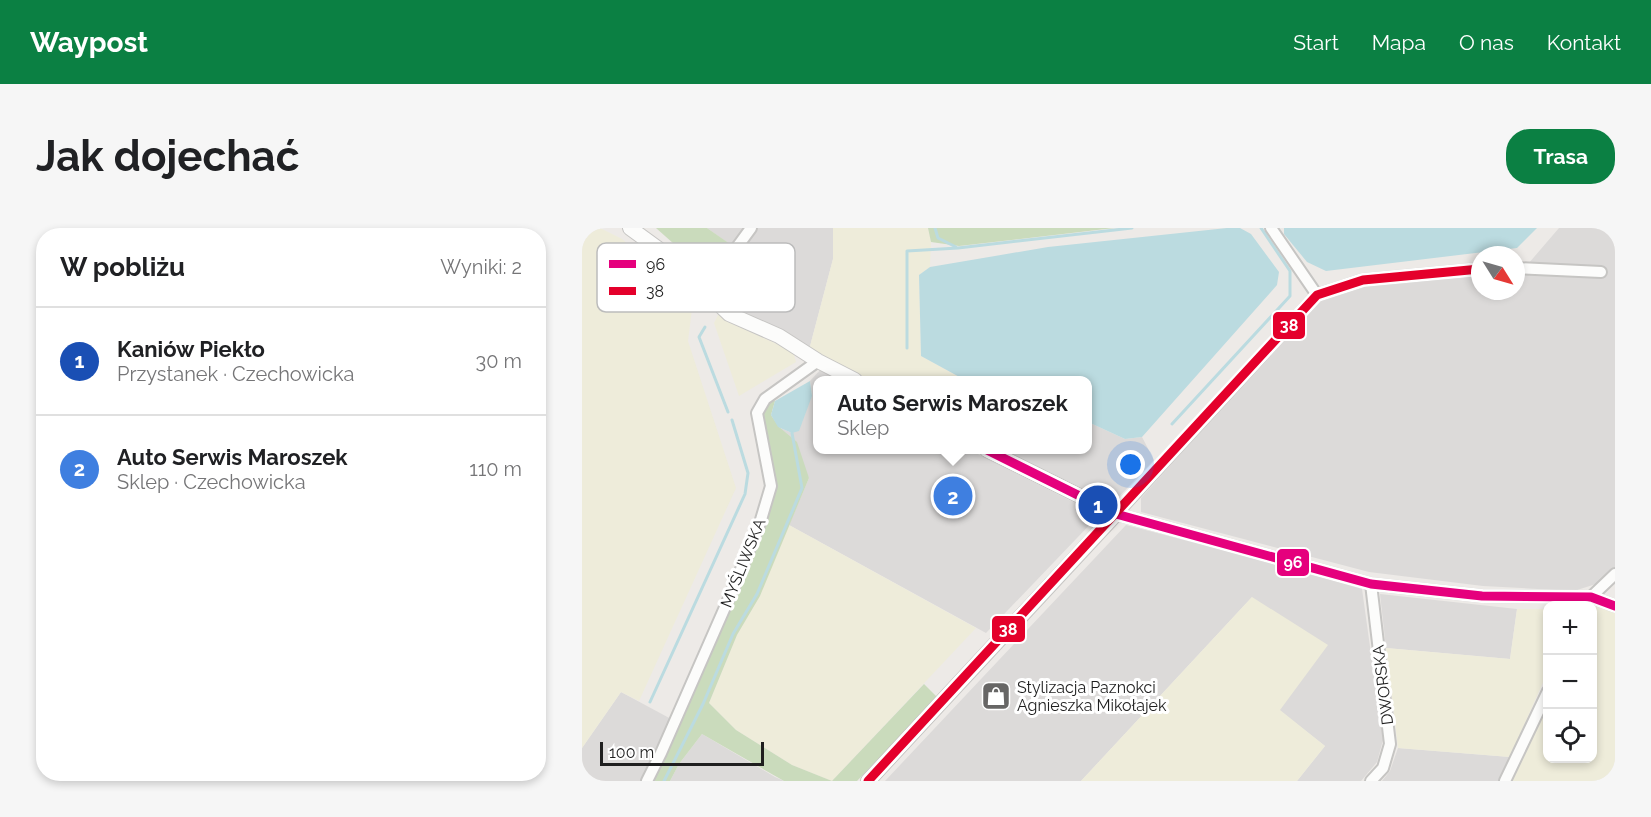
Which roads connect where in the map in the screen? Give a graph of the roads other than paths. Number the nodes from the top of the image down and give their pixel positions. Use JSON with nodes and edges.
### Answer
{"nodes":[{"id":1,"x":630,"y":228,"type":"edge"},
{"id":2,"x":752,"y":228,"type":"edge"},
{"id":3,"x":1271,"y":228,"type":"edge"},
{"id":4,"x":650,"y":243,"type":"edge"},
{"id":5,"x":741,"y":243,"type":"edge"},
{"id":6,"x":1525,"y":268,"type":"edge"},
{"id":7,"x":1471,"y":270,"type":"edge"},
{"id":8,"x":1601,"y":272,"type":"dead end"},
{"id":9,"x":1317,"y":295,"type":"junction"},
{"id":10,"x":727,"y":312,"type":"edge"},
{"id":11,"x":818,"y":361,"type":"junction"},
{"id":12,"x":846,"y":376,"type":"edge"},
{"id":13,"x":995,"y":454,"type":"edge"},
{"id":14,"x":1116,"y":514,"type":"junction"},
{"id":15,"x":1615,"y":574,"type":"edge"},
{"id":16,"x":1371,"y":584,"type":"junction"},
{"id":17,"x":1589,"y":601,"type":"edge"},
{"id":18,"x":1597,"y":603,"type":"edge"},
{"id":19,"x":1615,"y":606,"type":"edge"},
{"id":20,"x":1543,"y":701,"type":"edge"},
{"id":21,"x":647,"y":781,"type":"edge"},
{"id":22,"x":868,"y":781,"type":"edge"},
{"id":23,"x":1371,"y":781,"type":"edge"},
{"id":24,"x":1505,"y":781,"type":"edge"}],
"edges":[{"from":1,"to":4,"type":"street"},
{"from":2,"to":5,"type":"street"},
{"from":3,"to":9,"type":"street"},
{"from":6,"to":8,"type":"street"},
{"from":7,"to":9,"type":"street"},
{"from":9,"to":14,"type":"street"},
{"from":10,"to":11,"type":"street"},
{"from":11,"to":12,"type":"street"},
{"from":11,"to":21,"type":"street","name":"MYŚLIWSKA"},
{"from":13,"to":14,"type":"street"},
{"from":14,"to":16,"type":"street"},
{"from":14,"to":22,"type":"street"},
{"from":15,"to":17,"type":"street"},
{"from":16,"to":17,"type":"street"},
{"from":16,"to":23,"type":"street","name":"DWORSKA"},
{"from":18,"to":19,"type":"street"},
{"from":20,"to":24,"type":"street"}]}
